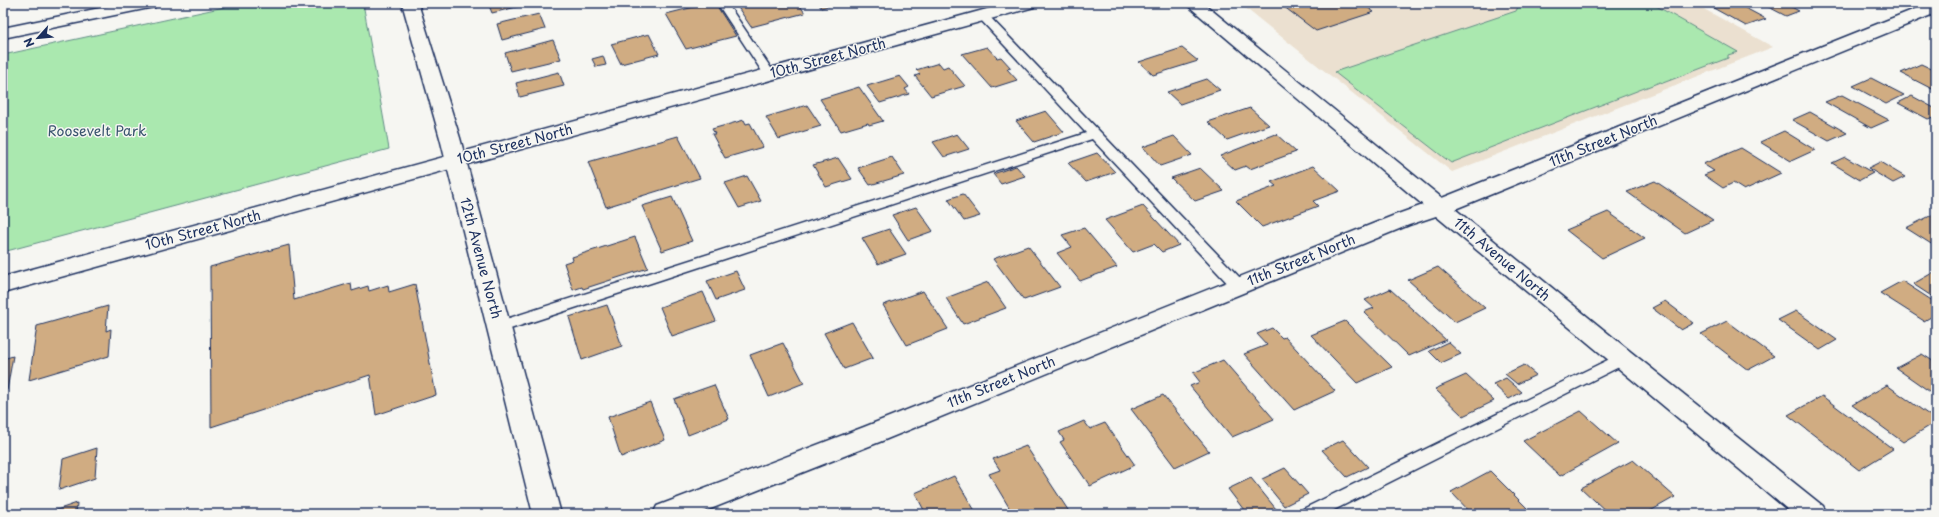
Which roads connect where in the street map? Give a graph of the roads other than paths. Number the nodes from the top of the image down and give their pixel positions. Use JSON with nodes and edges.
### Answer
{"nodes":[{"id":1,"x":149,"y":3,"type":"edge"},
{"id":2,"x":410,"y":3,"type":"edge"},
{"id":3,"x":722,"y":3,"type":"edge"},
{"id":4,"x":1028,"y":3,"type":"edge"},
{"id":5,"x":1193,"y":3,"type":"edge"},
{"id":6,"x":1936,"y":7,"type":"edge"},
{"id":7,"x":983,"y":16,"type":"junction"},
{"id":8,"x":3,"y":33,"type":"edge"},
{"id":9,"x":769,"y":74,"type":"junction"},
{"id":10,"x":1095,"y":134,"type":"junction"},
{"id":11,"x":455,"y":161,"type":"junction"},
{"id":12,"x":1440,"y":207,"type":"junction"},
{"id":13,"x":3,"y":285,"type":"edge"},
{"id":14,"x":1239,"y":286,"type":"junction"},
{"id":15,"x":499,"y":328,"type":"junction"},
{"id":16,"x":1622,"y":359,"type":"junction"},
{"id":17,"x":547,"y":514,"type":"edge"},
{"id":18,"x":667,"y":514,"type":"edge"},
{"id":19,"x":1309,"y":514,"type":"edge"},
{"id":20,"x":1813,"y":514,"type":"edge"}],
"edges":[{"from":1,"to":8,"type":"street"},
{"from":2,"to":11,"type":"street","name":"12th Avenue North"},
{"from":3,"to":9,"type":"lane"},
{"from":4,"to":7,"type":"street","name":"10th Street North"},
{"from":5,"to":12,"type":"street","name":"11th Avenue North"},
{"from":6,"to":12,"type":"street","name":"11th Street North"},
{"from":7,"to":9,"type":"street","name":"10th Street North"},
{"from":7,"to":10,"type":"lane"},
{"from":9,"to":11,"type":"street","name":"10th Street North"},
{"from":10,"to":14,"type":"lane"},
{"from":10,"to":15,"type":"lane"},
{"from":11,"to":13,"type":"street","name":"10th Street North"},
{"from":11,"to":15,"type":"street","name":"12th Avenue North"},
{"from":12,"to":14,"type":"street","name":"11th Street North"},
{"from":12,"to":16,"type":"street","name":"11th Avenue North"},
{"from":14,"to":18,"type":"street","name":"11th Street North"},
{"from":15,"to":17,"type":"street","name":"12th Avenue North"},
{"from":16,"to":19,"type":"lane"},
{"from":16,"to":20,"type":"street","name":"11th Avenue North"}]}
